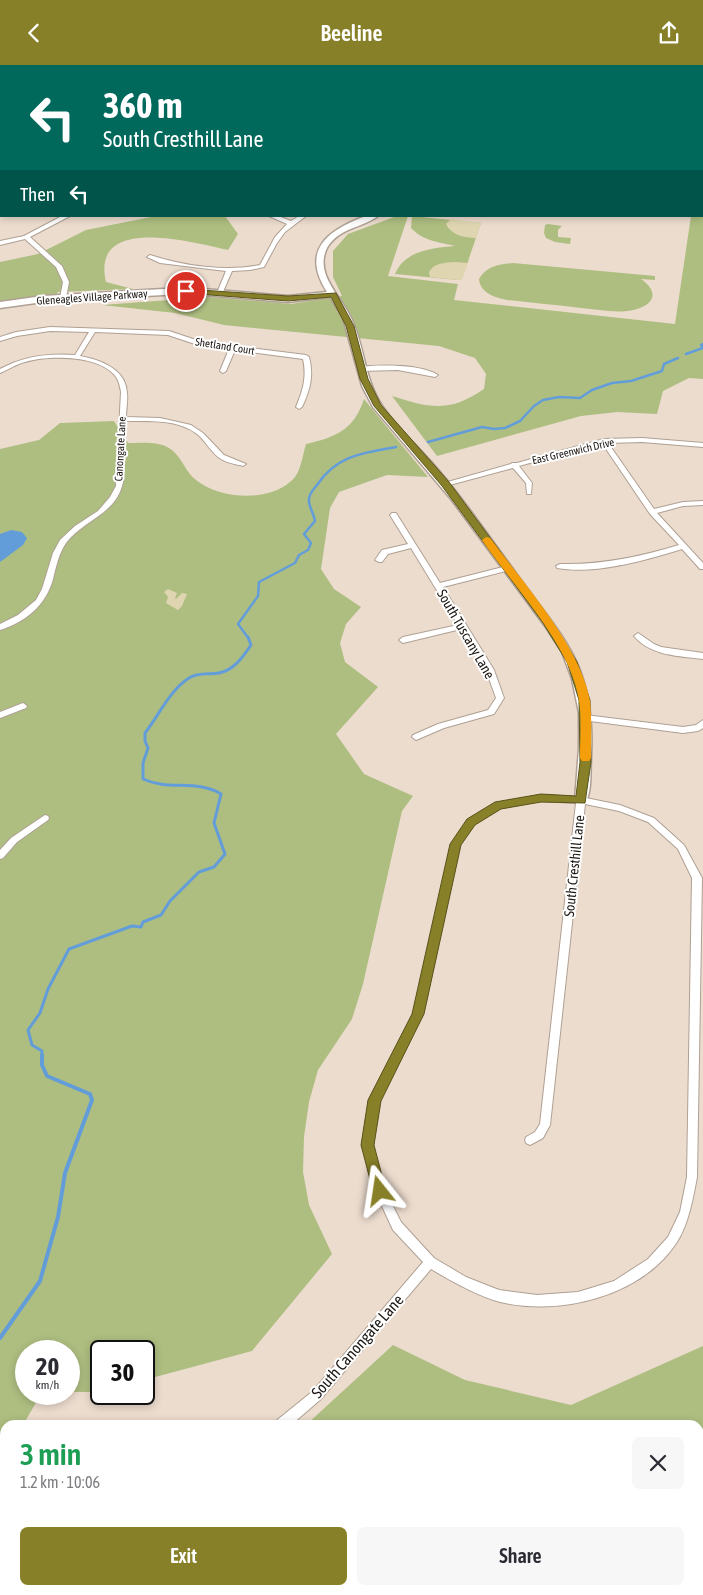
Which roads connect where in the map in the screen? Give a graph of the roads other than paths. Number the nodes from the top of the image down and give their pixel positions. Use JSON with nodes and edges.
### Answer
{"nodes":[{"id":1,"x":65,"y":217,"type":"edge"},
{"id":2,"x":275,"y":217,"type":"edge"},
{"id":3,"x":301,"y":217,"type":"edge"},
{"id":4,"x":372,"y":217,"type":"edge"},
{"id":5,"x":290,"y":223,"type":"junction"},
{"id":6,"x":26,"y":237,"type":"junction"},
{"id":7,"x":0,"y":243,"type":"edge"},
{"id":8,"x":150,"y":257,"type":"dead end"},
{"id":9,"x":230,"y":269,"type":"junction"},
{"id":10,"x":220,"y":293,"type":"junction"},
{"id":11,"x":333,"y":294,"type":"junction"},
{"id":12,"x":63,"y":298,"type":"junction"},
{"id":13,"x":0,"y":305,"type":"edge"},
{"id":14,"x":93,"y":330,"type":"junction"},
{"id":15,"x":0,"y":339,"type":"edge"},
{"id":16,"x":232,"y":348,"type":"junction"},
{"id":17,"x":77,"y":357,"type":"junction"},
{"id":18,"x":360,"y":369,"type":"junction"},
{"id":19,"x":0,"y":371,"type":"edge"},
{"id":20,"x":223,"y":371,"type":"dead end"},
{"id":21,"x":435,"y":375,"type":"dead end"},
{"id":22,"x":299,"y":407,"type":"dead end"},
{"id":23,"x":122,"y":419,"type":"junction"},
{"id":24,"x":604,"y":441,"type":"junction"},
{"id":25,"x":703,"y":445,"type":"edge"},
{"id":26,"x":243,"y":464,"type":"dead end"},
{"id":27,"x":514,"y":464,"type":"junction"},
{"id":28,"x":446,"y":484,"type":"junction"},
{"id":29,"x":529,"y":493,"type":"dead end"},
{"id":30,"x":703,"y":503,"type":"edge"},
{"id":31,"x":652,"y":513,"type":"junction"},
{"id":32,"x":394,"y":515,"type":"dead end"},
{"id":33,"x":412,"y":545,"type":"junction"},
{"id":34,"x":685,"y":546,"type":"junction"},
{"id":35,"x":379,"y":560,"type":"dead end"},
{"id":36,"x":560,"y":566,"type":"dead end"},
{"id":37,"x":703,"y":567,"type":"edge"},
{"id":38,"x":507,"y":568,"type":"junction"},
{"id":39,"x":439,"y":586,"type":"junction"},
{"id":40,"x":463,"y":626,"type":"junction"},
{"id":41,"x":0,"y":627,"type":"edge"},
{"id":42,"x":638,"y":636,"type":"dead end"},
{"id":43,"x":402,"y":640,"type":"dead end"},
{"id":44,"x":703,"y":656,"type":"edge"},
{"id":45,"x":23,"y":706,"type":"dead end"},
{"id":46,"x":0,"y":715,"type":"edge"},
{"id":47,"x":585,"y":718,"type":"junction"},
{"id":48,"x":703,"y":723,"type":"edge"},
{"id":49,"x":416,"y":737,"type":"dead end"},
{"id":50,"x":581,"y":800,"type":"junction"},
{"id":51,"x":45,"y":818,"type":"dead end"},
{"id":52,"x":0,"y":856,"type":"edge"},
{"id":53,"x":530,"y":1141,"type":"dead end"},
{"id":54,"x":430,"y":1262,"type":"junction"},
{"id":55,"x":289,"y":1420,"type":"edge"}],
"edges":[{"from":1,"to":6,"type":"street"},
{"from":2,"to":5,"type":"street"},
{"from":3,"to":5,"type":"street"},
{"from":4,"to":11,"type":"street","name":"South Cresthill Lane"},
{"from":5,"to":9,"type":"street"},
{"from":6,"to":7,"type":"street"},
{"from":6,"to":12,"type":"street"},
{"from":8,"to":9,"type":"street"},
{"from":9,"to":10,"type":"street"},
{"from":10,"to":11,"type":"street","name":"Gleneagles Village Parkway"},
{"from":10,"to":12,"type":"street","name":"Gleneagles Village Parkway"},
{"from":11,"to":18,"type":"street","name":"South Cresthill Lane"},
{"from":12,"to":13,"type":"street","name":"Gleneagles Village Parkway"},
{"from":14,"to":15,"type":"street","name":"Shetland Court"},
{"from":14,"to":16,"type":"street","name":"Shetland Court"},
{"from":14,"to":17,"type":"street"},
{"from":16,"to":20,"type":"street"},
{"from":16,"to":22,"type":"street","name":"Shetland Court"},
{"from":17,"to":19,"type":"street","name":"Canongate Lane"},
{"from":17,"to":23,"type":"street","name":"Canongate Lane"},
{"from":18,"to":21,"type":"street"},
{"from":18,"to":28,"type":"street","name":"South Cresthill Lane"},
{"from":23,"to":26,"type":"street"},
{"from":23,"to":41,"type":"street","name":"Canongate Lane"},
{"from":24,"to":25,"type":"street","name":"East Greenwich Drive"},
{"from":24,"to":27,"type":"street","name":"East Greenwich Drive"},
{"from":24,"to":31,"type":"street"},
{"from":27,"to":28,"type":"street","name":"East Greenwich Drive"},
{"from":27,"to":29,"type":"street"},
{"from":28,"to":38,"type":"street","name":"South Cresthill Lane"},
{"from":30,"to":31,"type":"street"},
{"from":31,"to":34,"type":"street"},
{"from":32,"to":33,"type":"street","name":"South Tuscany Lane"},
{"from":33,"to":35,"type":"street"},
{"from":33,"to":39,"type":"street","name":"South Tuscany Lane"},
{"from":34,"to":36,"type":"street"},
{"from":34,"to":37,"type":"street"},
{"from":38,"to":39,"type":"street"},
{"from":38,"to":47,"type":"street","name":"South Cresthill Lane"},
{"from":39,"to":40,"type":"street","name":"South Tuscany Lane"},
{"from":40,"to":43,"type":"street"},
{"from":40,"to":49,"type":"street","name":"South Tuscany Lane"},
{"from":42,"to":44,"type":"street"},
{"from":45,"to":46,"type":"street"},
{"from":47,"to":48,"type":"street"},
{"from":47,"to":50,"type":"street","name":"South Cresthill Lane"},
{"from":50,"to":53,"type":"street","name":"South Cresthill Lane"},
{"from":50,"to":54,"type":"street"},
{"from":50,"to":54,"type":"street"},
{"from":51,"to":52,"type":"street"},
{"from":54,"to":55,"type":"street","name":"South Canongate Lane"}]}
